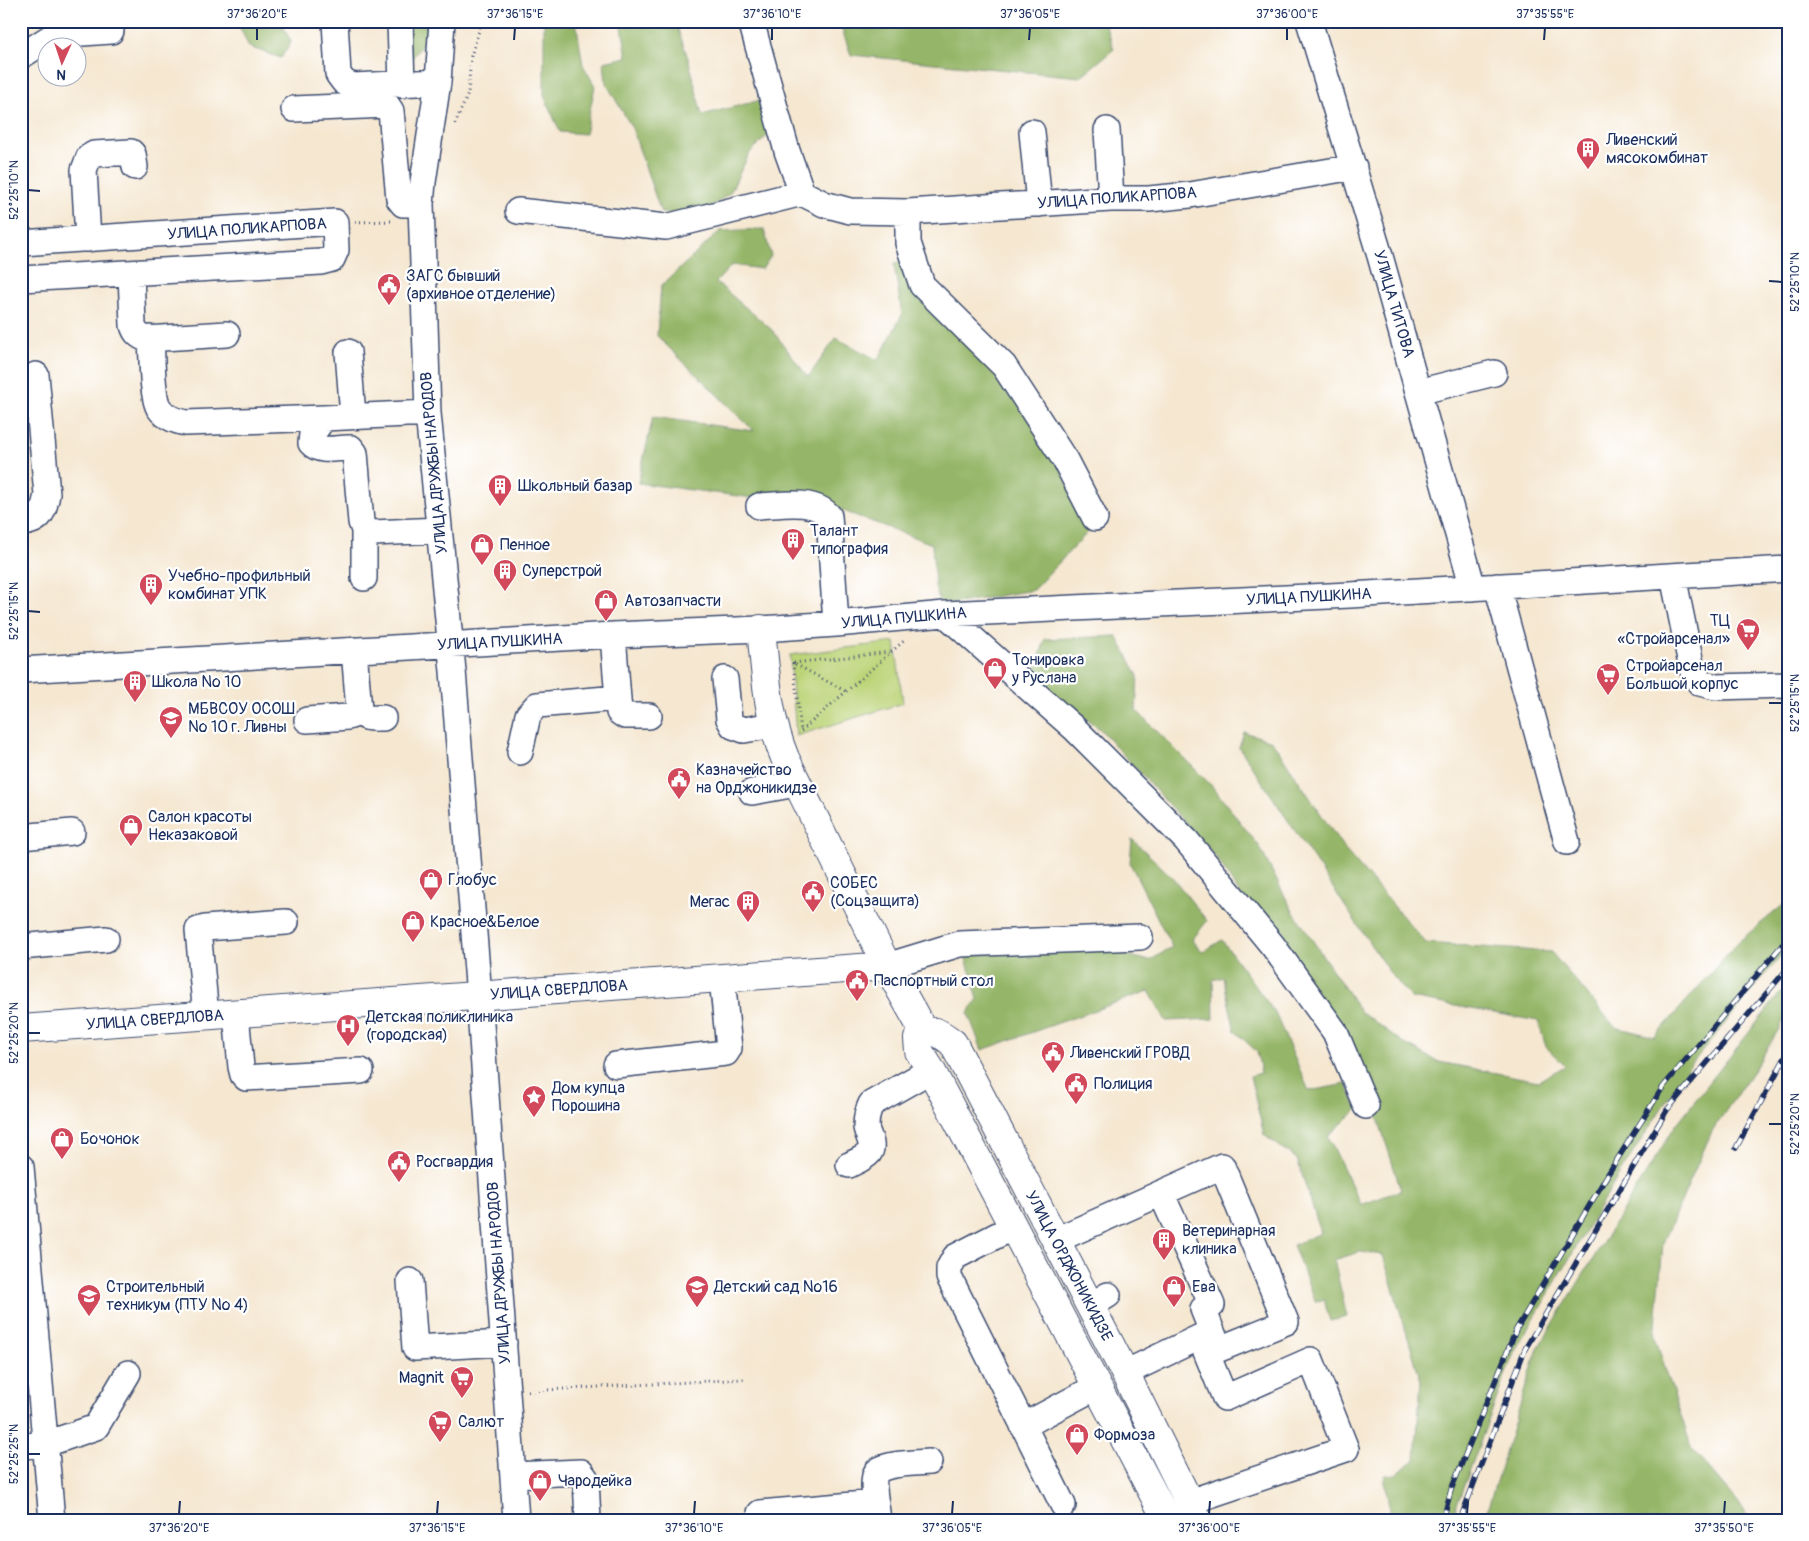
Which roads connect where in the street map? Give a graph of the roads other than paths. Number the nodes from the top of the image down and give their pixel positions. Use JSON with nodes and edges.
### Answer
{"nodes":[{"id":1,"x":335,"y":21,"type":"edge"},
{"id":2,"x":400,"y":21,"type":"edge"},
{"id":3,"x":442,"y":21,"type":"edge"},
{"id":4,"x":751,"y":21,"type":"edge"},
{"id":5,"x":1309,"y":21,"type":"edge"},
{"id":6,"x":111,"y":31,"type":"dead end"},
{"id":7,"x":21,"y":56,"type":"edge"},
{"id":8,"x":438,"y":82,"type":"junction"},
{"id":9,"x":402,"y":85,"type":"junction"},
{"id":10,"x":294,"y":109,"type":"dead end"},
{"id":11,"x":1107,"y":130,"type":"dead end"},
{"id":12,"x":1032,"y":132,"type":"dead end"},
{"id":13,"x":135,"y":167,"type":"dead end"},
{"id":14,"x":1354,"y":167,"type":"junction"},
{"id":15,"x":802,"y":193,"type":"junction"},
{"id":16,"x":1111,"y":199,"type":"junction"},
{"id":17,"x":1039,"y":204,"type":"junction"},
{"id":18,"x":518,"y":211,"type":"dead end"},
{"id":19,"x":422,"y":212,"type":"junction"},
{"id":20,"x":908,"y":212,"type":"junction"},
{"id":21,"x":88,"y":239,"type":"junction"},
{"id":22,"x":21,"y":244,"type":"edge"},
{"id":23,"x":131,"y":273,"type":"junction"},
{"id":24,"x":21,"y":279,"type":"edge"},
{"id":25,"x":227,"y":334,"type":"dead end"},
{"id":26,"x":151,"y":338,"type":"junction"},
{"id":27,"x":348,"y":352,"type":"dead end"},
{"id":28,"x":1494,"y":373,"type":"dead end"},
{"id":29,"x":36,"y":375,"type":"dead end"},
{"id":30,"x":1418,"y":392,"type":"junction"},
{"id":31,"x":428,"y":413,"type":"junction"},
{"id":32,"x":353,"y":416,"type":"junction"},
{"id":33,"x":324,"y":418,"type":"junction"},
{"id":34,"x":759,"y":506,"type":"dead end"},
{"id":35,"x":1095,"y":518,"type":"dead end"},
{"id":36,"x":21,"y":523,"type":"edge"},
{"id":37,"x":364,"y":530,"type":"junction"},
{"id":38,"x":439,"y":530,"type":"junction"},
{"id":39,"x":1788,"y":569,"type":"edge"},
{"id":40,"x":1673,"y":576,"type":"junction"},
{"id":41,"x":364,"y":578,"type":"dead end"},
{"id":42,"x":1485,"y":587,"type":"junction"},
{"id":43,"x":945,"y":614,"type":"junction"},
{"id":44,"x":836,"y":624,"type":"junction"},
{"id":45,"x":761,"y":629,"type":"junction"},
{"id":46,"x":613,"y":635,"type":"junction"},
{"id":47,"x":451,"y":645,"type":"junction"},
{"id":48,"x":354,"y":650,"type":"junction"},
{"id":49,"x":21,"y":670,"type":"edge"},
{"id":50,"x":725,"y":679,"type":"dead end"},
{"id":51,"x":1788,"y":685,"type":"edge"},
{"id":52,"x":618,"y":698,"type":"junction"},
{"id":53,"x":359,"y":710,"type":"junction"},
{"id":54,"x":649,"y":716,"type":"dead end"},
{"id":55,"x":383,"y":718,"type":"dead end"},
{"id":56,"x":307,"y":720,"type":"dead end"},
{"id":57,"x":773,"y":725,"type":"junction"},
{"id":58,"x":520,"y":752,"type":"dead end"},
{"id":59,"x":796,"y":784,"type":"junction"},
{"id":60,"x":752,"y":792,"type":"dead end"},
{"id":61,"x":72,"y":832,"type":"dead end"},
{"id":62,"x":21,"y":837,"type":"edge"},
{"id":63,"x":1567,"y":842,"type":"dead end"},
{"id":64,"x":286,"y":922,"type":"dead end"},
{"id":65,"x":1140,"y":937,"type":"dead end"},
{"id":66,"x":106,"y":939,"type":"dead end"},
{"id":67,"x":21,"y":947,"type":"edge"},
{"id":68,"x":887,"y":966,"type":"junction"},
{"id":69,"x":722,"y":978,"type":"junction"},
{"id":70,"x":479,"y":996,"type":"junction"},
{"id":71,"x":236,"y":1014,"type":"junction"},
{"id":72,"x":206,"y":1016,"type":"junction"},
{"id":73,"x":21,"y":1029,"type":"edge"},
{"id":74,"x":924,"y":1032,"type":"junction"},
{"id":75,"x":616,"y":1065,"type":"dead end"},
{"id":76,"x":931,"y":1070,"type":"junction"},
{"id":77,"x":361,"y":1071,"type":"dead end"},
{"id":78,"x":1366,"y":1106,"type":"dead end"},
{"id":79,"x":849,"y":1165,"type":"dead end"},
{"id":80,"x":21,"y":1167,"type":"edge"},
{"id":81,"x":1161,"y":1193,"type":"junction"},
{"id":82,"x":1013,"y":1227,"type":"junction"},
{"id":83,"x":1056,"y":1240,"type":"junction"},
{"id":84,"x":410,"y":1282,"type":"dead end"},
{"id":85,"x":504,"y":1343,"type":"junction"},
{"id":86,"x":1213,"y":1352,"type":"junction"},
{"id":87,"x":128,"y":1373,"type":"dead end"},
{"id":88,"x":1125,"y":1373,"type":"junction"},
{"id":89,"x":1096,"y":1387,"type":"junction"},
{"id":90,"x":1023,"y":1426,"type":"junction"},
{"id":91,"x":46,"y":1444,"type":"junction"},
{"id":92,"x":21,"y":1446,"type":"edge"},
{"id":93,"x":929,"y":1462,"type":"dead end"},
{"id":94,"x":513,"y":1475,"type":"junction"},
{"id":95,"x":1063,"y":1505,"type":"dead end"},
{"id":96,"x":877,"y":1511,"type":"edge"},
{"id":97,"x":1193,"y":1511,"type":"edge"},
{"id":98,"x":760,"y":1513,"type":"dead end"},
{"id":99,"x":52,"y":1520,"type":"edge"},
{"id":100,"x":516,"y":1520,"type":"edge"},
{"id":101,"x":588,"y":1520,"type":"edge"},
{"id":102,"x":1167,"y":1520,"type":"edge"}],
"edges":[{"from":1,"to":9,"type":"street"},
{"from":2,"to":9,"type":"street"},
{"from":3,"to":8,"type":"street","name":"УЛИЦА ДРУЖБЫ НАРОДОВ"},
{"from":4,"to":15,"type":"street"},
{"from":5,"to":14,"type":"street","name":"УЛИЦА ТИТОВА"},
{"from":6,"to":7,"type":"street"},
{"from":8,"to":9,"type":"street"},
{"from":8,"to":19,"type":"street","name":"УЛИЦА ДРУЖБЫ НАРОДОВ"},
{"from":10,"to":19,"type":"street"},
{"from":11,"to":16,"type":"street"},
{"from":12,"to":17,"type":"street"},
{"from":13,"to":21,"type":"street"},
{"from":14,"to":16,"type":"street","name":"УЛИЦА ПОЛИКАРПОВА"},
{"from":14,"to":30,"type":"street","name":"УЛИЦА ТИТОВА"},
{"from":15,"to":18,"type":"street"},
{"from":15,"to":20,"type":"street","name":"УЛИЦА ПОЛИКАРПОВА"},
{"from":16,"to":17,"type":"street","name":"УЛИЦА ПОЛИКАРПОВА"},
{"from":17,"to":20,"type":"street","name":"УЛИЦА ПОЛИКАРПОВА"},
{"from":19,"to":31,"type":"street","name":"УЛИЦА ДРУЖБЫ НАРОДОВ"},
{"from":20,"to":35,"type":"street"},
{"from":21,"to":22,"type":"street","name":"УЛИЦА ПОЛИКАРПОВА"},
{"from":21,"to":23,"type":"street","name":"УЛИЦА ПОЛИКАРПОВА"},
{"from":23,"to":24,"type":"street","name":"УЛИЦА ПОЛИКАРПОВА"},
{"from":23,"to":26,"type":"street"},
{"from":25,"to":26,"type":"street"},
{"from":26,"to":33,"type":"street"},
{"from":27,"to":32,"type":"street"},
{"from":28,"to":30,"type":"street"},
{"from":29,"to":36,"type":"street"},
{"from":30,"to":42,"type":"street","name":"УЛИЦА ТИТОВА"},
{"from":31,"to":32,"type":"street"},
{"from":31,"to":38,"type":"street","name":"УЛИЦА ДРУЖБЫ НАРОДОВ"},
{"from":32,"to":33,"type":"street"},
{"from":33,"to":37,"type":"street"},
{"from":34,"to":44,"type":"street"},
{"from":37,"to":38,"type":"street"},
{"from":37,"to":41,"type":"street"},
{"from":38,"to":47,"type":"street","name":"УЛИЦА ДРУЖБЫ НАРОДОВ"},
{"from":39,"to":40,"type":"street","name":"УЛИЦА ПУШКИНА"},
{"from":40,"to":42,"type":"street","name":"УЛИЦА ПУШКИНА"},
{"from":40,"to":51,"type":"street"},
{"from":42,"to":43,"type":"street","name":"УЛИЦА ПУШКИНА"},
{"from":42,"to":63,"type":"street","name":"УЛИЦА ТИТОВА"},
{"from":43,"to":44,"type":"street","name":"УЛИЦА ПУШКИНА"},
{"from":43,"to":78,"type":"street"},
{"from":44,"to":45,"type":"street","name":"УЛИЦА ПУШКИНА"},
{"from":45,"to":46,"type":"street","name":"УЛИЦА ПУШКИНА"},
{"from":45,"to":57,"type":"main road"},
{"from":46,"to":47,"type":"street","name":"УЛИЦА ПУШКИНА"},
{"from":46,"to":52,"type":"street"},
{"from":47,"to":48,"type":"street","name":"УЛИЦА ПУШКИНА"},
{"from":47,"to":70,"type":"street","name":"УЛИЦА ДРУЖБЫ НАРОДОВ"},
{"from":48,"to":49,"type":"street","name":"УЛИЦА ПУШКИНА"},
{"from":48,"to":53,"type":"street"},
{"from":50,"to":57,"type":"street"},
{"from":52,"to":54,"type":"street"},
{"from":52,"to":58,"type":"street"},
{"from":53,"to":55,"type":"street"},
{"from":53,"to":56,"type":"street"},
{"from":57,"to":59,"type":"main road"},
{"from":59,"to":60,"type":"street"},
{"from":59,"to":68,"type":"main road"},
{"from":61,"to":62,"type":"street"},
{"from":64,"to":72,"type":"street"},
{"from":65,"to":68,"type":"street"},
{"from":66,"to":67,"type":"street"},
{"from":68,"to":69,"type":"main road","name":"УЛИЦА СВЕРДЛОВА"},
{"from":68,"to":74,"type":"main road"},
{"from":69,"to":70,"type":"main road","name":"УЛИЦА СВЕРДЛОВА"},
{"from":69,"to":75,"type":"street"},
{"from":70,"to":71,"type":"main road","name":"УЛИЦА СВЕРДЛОВА"},
{"from":70,"to":85,"type":"street","name":"УЛИЦА ДРУЖБЫ НАРОДОВ"},
{"from":71,"to":72,"type":"main road","name":"УЛИЦА СВЕРДЛОВА"},
{"from":71,"to":77,"type":"street"},
{"from":72,"to":73,"type":"main road","name":"УЛИЦА СВЕРДЛОВА"},
{"from":74,"to":76,"type":"main road","name":"УЛИЦА ОРДЖОНИКИДЗЕ"},
{"from":74,"to":83,"type":"main road","name":"УЛИЦА ОРДЖОНИКИДЗЕ"},
{"from":76,"to":79,"type":"street"},
{"from":76,"to":82,"type":"main road","name":"УЛИЦА ОРДЖОНИКИДЗЕ"},
{"from":80,"to":91,"type":"street"},
{"from":81,"to":83,"type":"street"},
{"from":81,"to":86,"type":"street"},
{"from":81,"to":86,"type":"street"},
{"from":82,"to":89,"type":"main road","name":"УЛИЦА ОРДЖОНИКИДЗЕ"},
{"from":82,"to":90,"type":"street"},
{"from":83,"to":88,"type":"main road","name":"УЛИЦА ОРДЖОНИКИДЗЕ"},
{"from":84,"to":85,"type":"street"},
{"from":85,"to":94,"type":"street","name":"УЛИЦА ДРУЖБЫ НАРОДОВ"},
{"from":86,"to":88,"type":"street"},
{"from":86,"to":97,"type":"street"},
{"from":87,"to":91,"type":"street"},
{"from":88,"to":97,"type":"main road","name":"УЛИЦА ОРДЖОНИКИДЗЕ"},
{"from":89,"to":90,"type":"street"},
{"from":89,"to":102,"type":"main road","name":"УЛИЦА ОРДЖОНИКИДЗЕ"},
{"from":90,"to":95,"type":"street"},
{"from":91,"to":92,"type":"street"},
{"from":91,"to":99,"type":"street"},
{"from":93,"to":96,"type":"street"},
{"from":94,"to":100,"type":"street","name":"УЛИЦА ДРУЖБЫ НАРОДОВ"},
{"from":94,"to":101,"type":"street"},
{"from":96,"to":98,"type":"street"}]}
